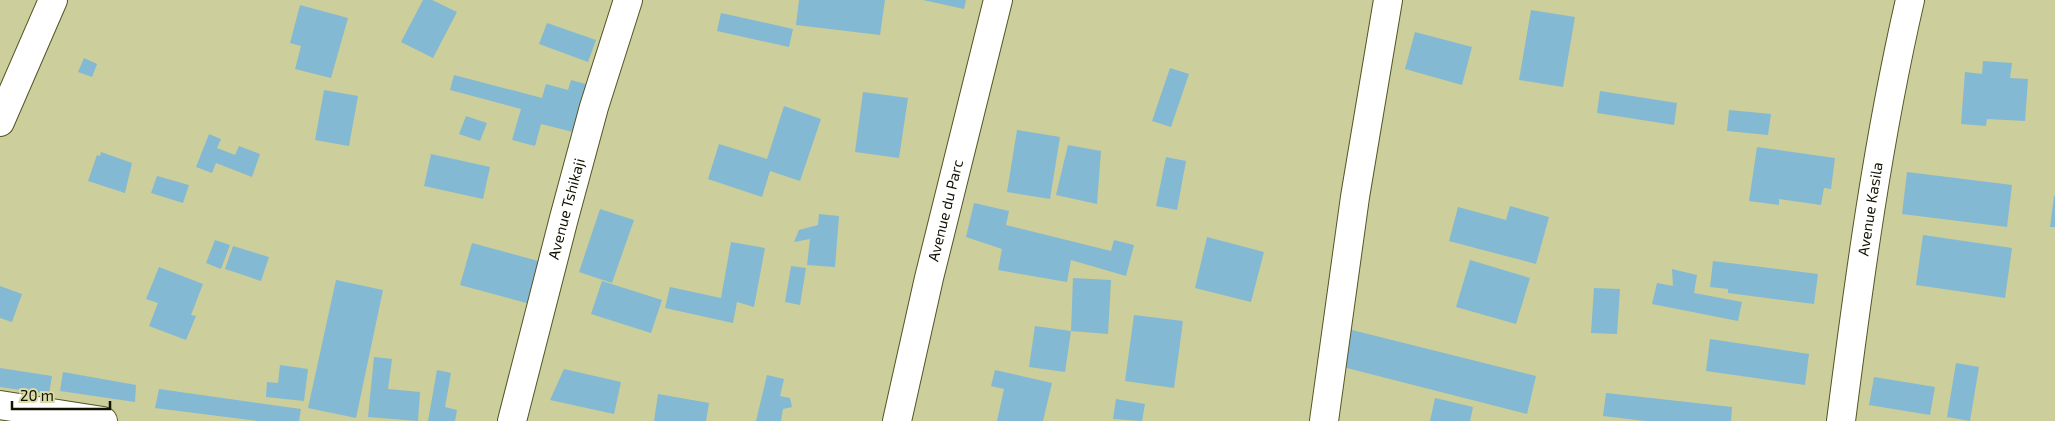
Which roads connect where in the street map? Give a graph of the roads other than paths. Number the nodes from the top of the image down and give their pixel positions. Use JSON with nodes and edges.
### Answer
{"nodes":[{"id":1,"x":53,"y":0,"type":"edge"},
{"id":2,"x":628,"y":0,"type":"edge"},
{"id":3,"x":998,"y":0,"type":"edge"},
{"id":4,"x":1388,"y":0,"type":"edge"},
{"id":5,"x":1910,"y":0,"type":"edge"},
{"id":6,"x":0,"y":122,"type":"edge"},
{"id":7,"x":0,"y":405,"type":"edge"},
{"id":8,"x":103,"y":421,"type":"edge"},
{"id":9,"x":512,"y":421,"type":"edge"},
{"id":10,"x":897,"y":421,"type":"edge"},
{"id":11,"x":1324,"y":421,"type":"edge"},
{"id":12,"x":1841,"y":421,"type":"edge"}],
"edges":[{"from":1,"to":6,"type":"street"},
{"from":2,"to":9,"type":"street","name":"Avenue Tshikaji"},
{"from":3,"to":10,"type":"street","name":"Avenue du Parc"},
{"from":4,"to":11,"type":"street"},
{"from":5,"to":12,"type":"street","name":"Avenue Kasila"},
{"from":7,"to":8,"type":"street"}]}
